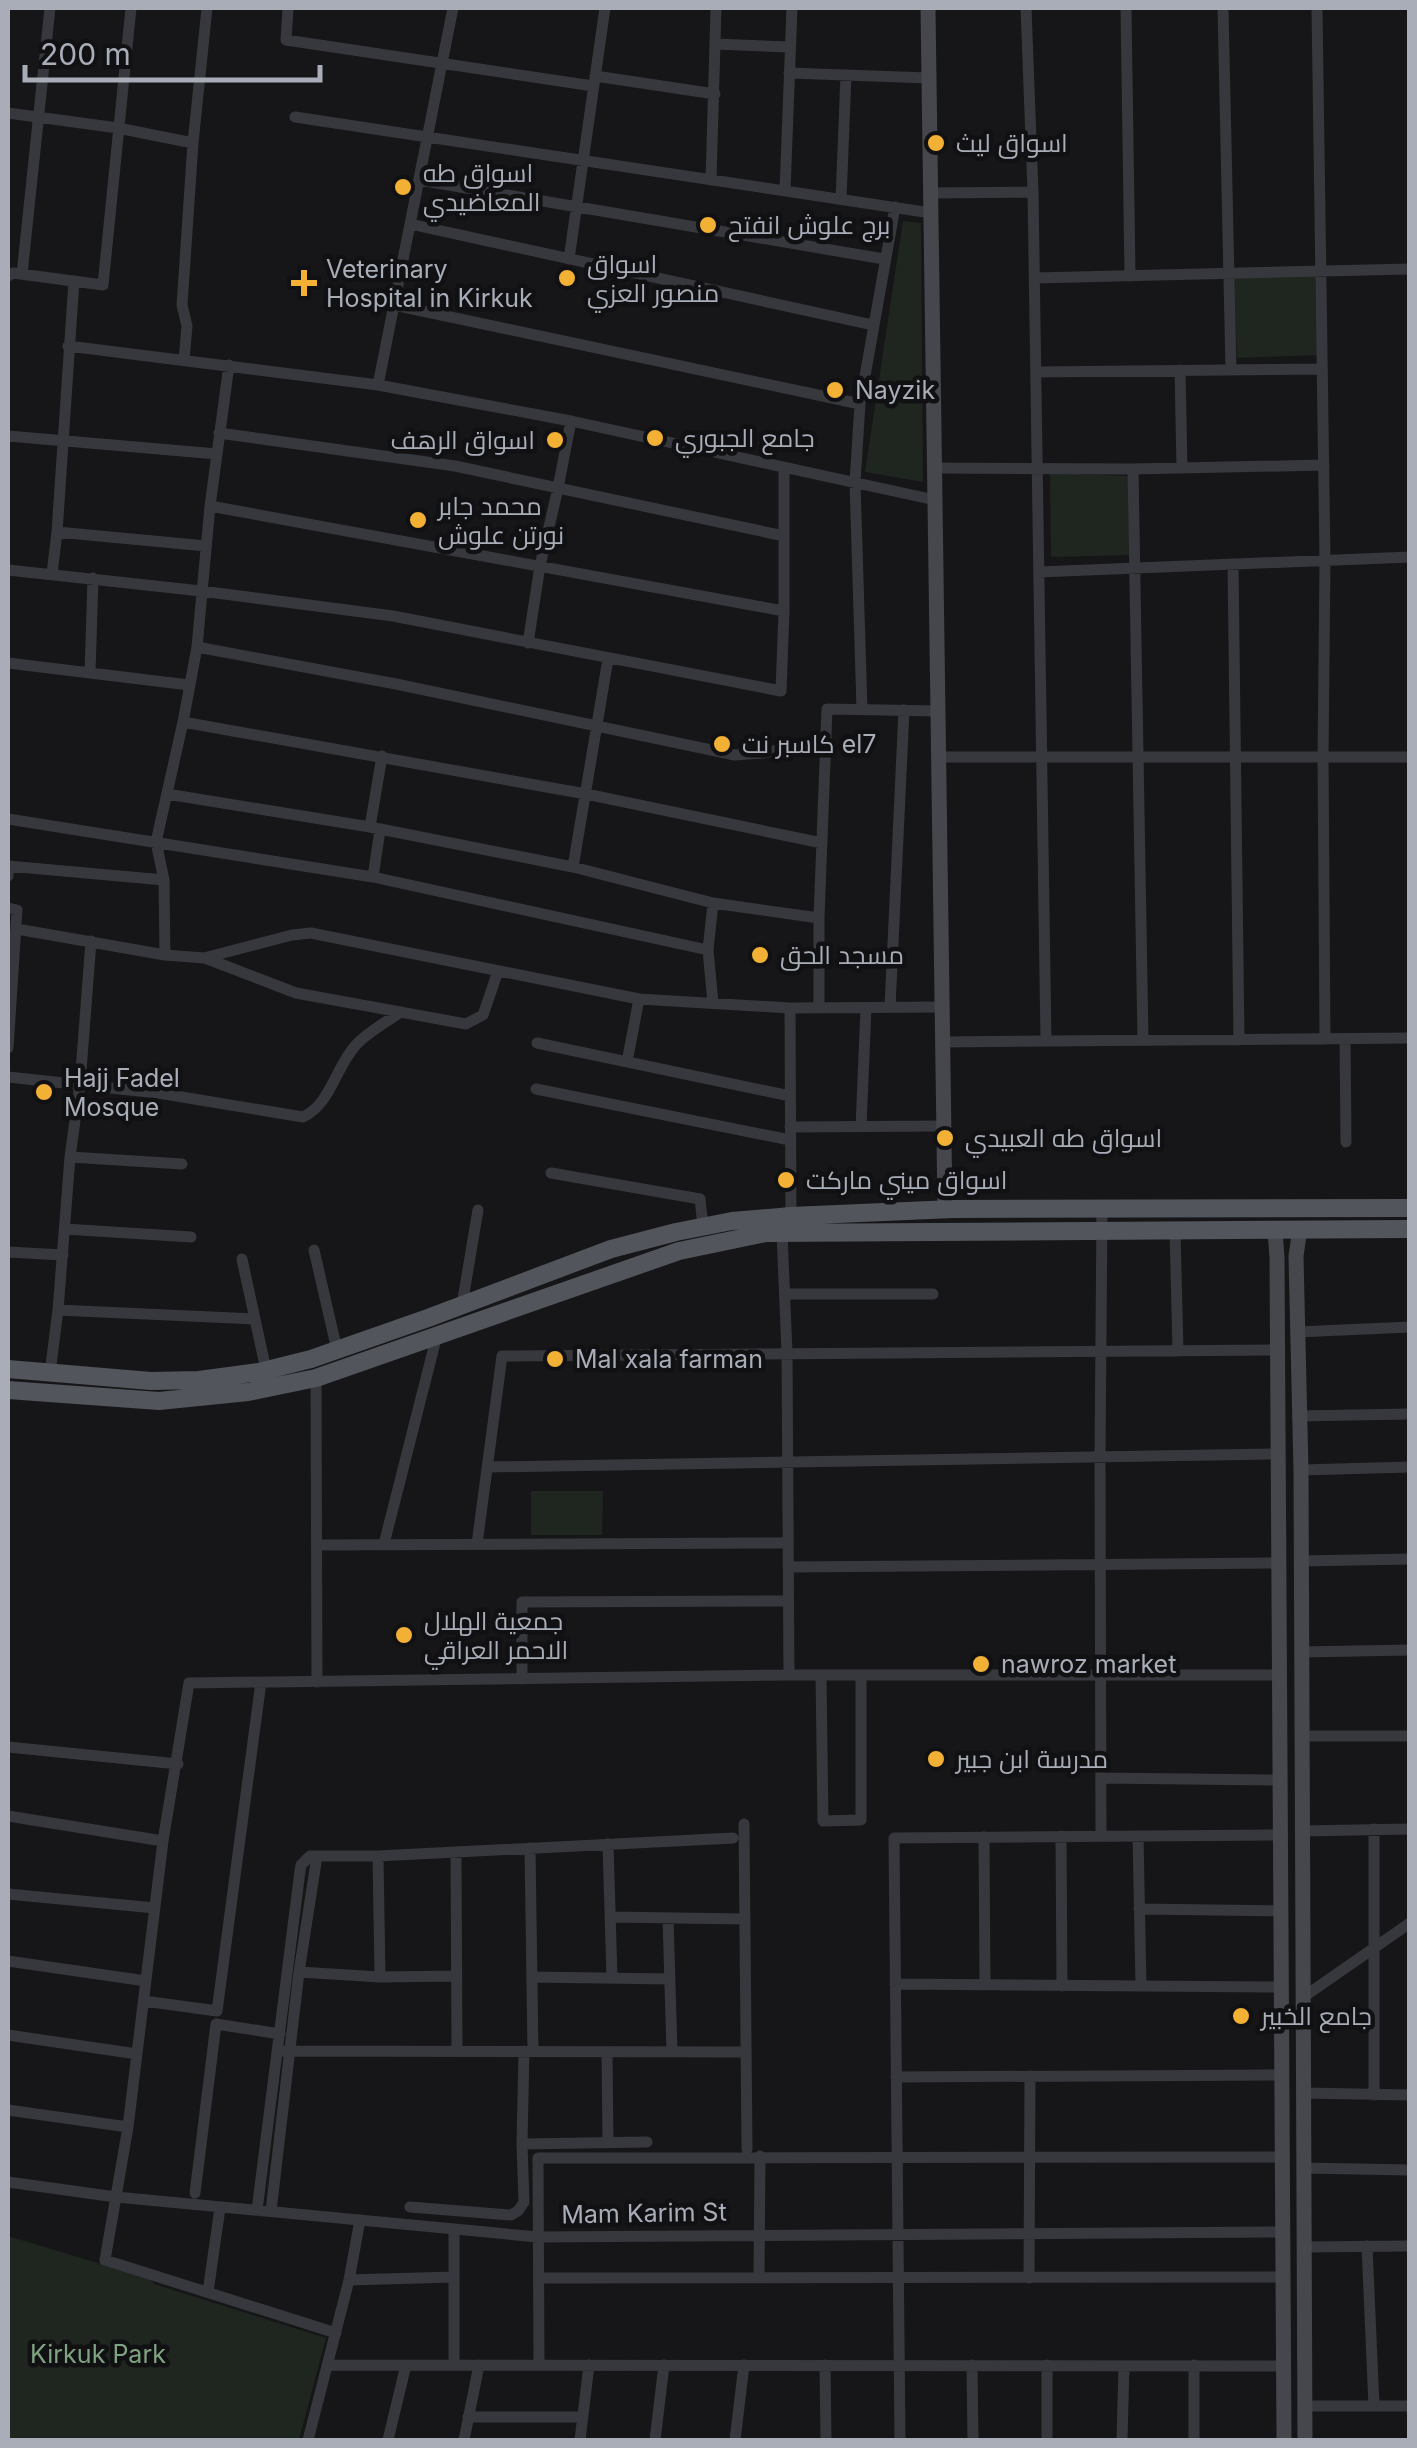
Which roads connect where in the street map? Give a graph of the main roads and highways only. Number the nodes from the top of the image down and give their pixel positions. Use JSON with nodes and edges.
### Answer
{"nodes":[{"id":1,"x":1410,"y":1208,"type":"edge"},
{"id":2,"x":786,"y":1224,"type":"junction"},
{"id":3,"x":1410,"y":1229,"type":"edge"},
{"id":4,"x":538,"y":1276,"type":"junction"},
{"id":5,"x":546,"y":1296,"type":"junction"},
{"id":6,"x":8,"y":1369,"type":"edge"},
{"id":7,"x":8,"y":1390,"type":"edge"}],
"edges":[{"from":1,"to":2,"type":"main road"},
{"from":2,"to":3,"type":"main road"},
{"from":2,"to":4,"type":"main road"},
{"from":2,"to":5,"type":"main road"},
{"from":4,"to":5,"type":"main road"},
{"from":4,"to":6,"type":"main road"},
{"from":5,"to":7,"type":"main road"}]}
